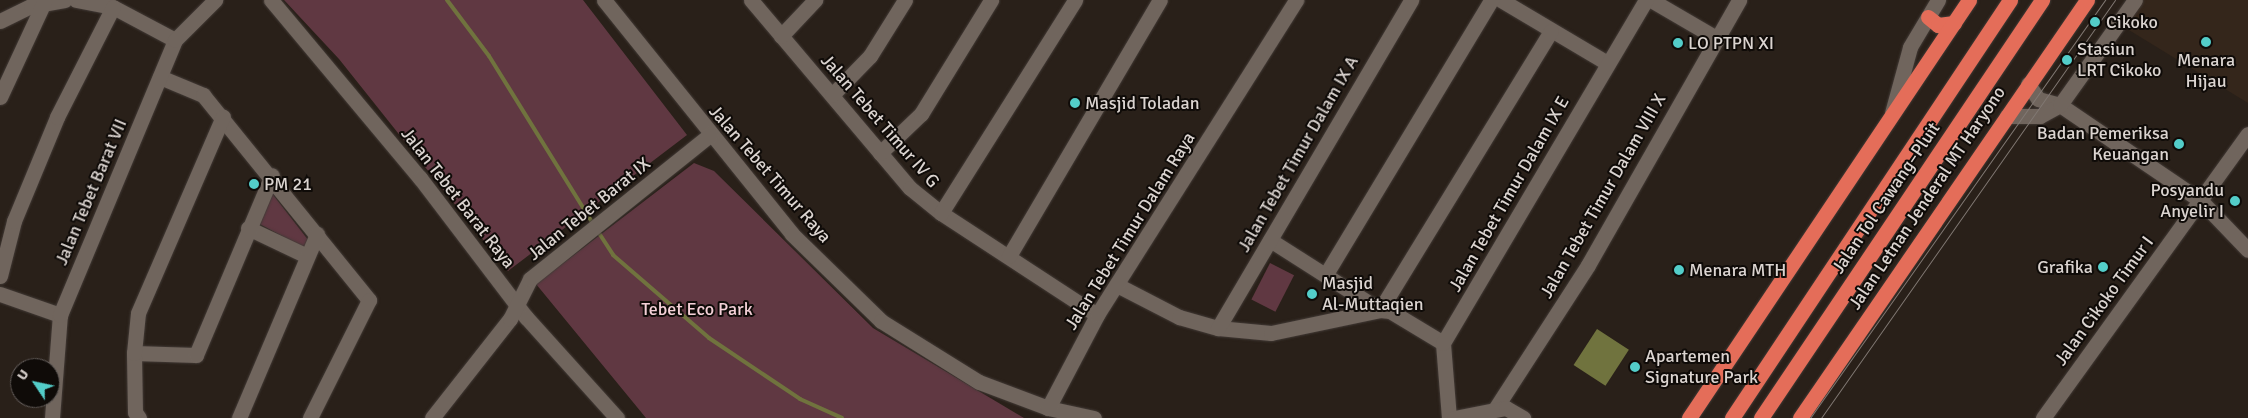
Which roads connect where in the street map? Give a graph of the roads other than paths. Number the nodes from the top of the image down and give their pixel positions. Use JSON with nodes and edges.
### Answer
{"nodes":[{"id":1,"x":64,"y":0,"type":"edge"},
{"id":2,"x":76,"y":0,"type":"edge"},
{"id":3,"x":215,"y":0,"type":"edge"},
{"id":4,"x":272,"y":0,"type":"edge"},
{"id":5,"x":604,"y":0,"type":"edge"},
{"id":6,"x":751,"y":0,"type":"edge"},
{"id":7,"x":815,"y":0,"type":"edge"},
{"id":8,"x":905,"y":0,"type":"edge"},
{"id":9,"x":992,"y":0,"type":"edge"},
{"id":10,"x":1074,"y":0,"type":"edge"},
{"id":11,"x":1160,"y":0,"type":"edge"},
{"id":12,"x":1296,"y":0,"type":"edge"},
{"id":13,"x":1411,"y":0,"type":"edge"},
{"id":14,"x":1491,"y":0,"type":"edge"},
{"id":15,"x":1501,"y":0,"type":"edge"},
{"id":16,"x":1646,"y":0,"type":"edge"},
{"id":17,"x":1651,"y":0,"type":"edge"},
{"id":18,"x":1739,"y":0,"type":"edge"},
{"id":19,"x":1938,"y":0,"type":"edge"},
{"id":20,"x":1969,"y":0,"type":"edge"},
{"id":21,"x":2010,"y":0,"type":"edge"},
{"id":22,"x":2042,"y":0,"type":"edge"},
{"id":23,"x":2087,"y":0,"type":"edge"},
{"id":24,"x":2135,"y":0,"type":"edge"},
{"id":25,"x":44,"y":2,"type":"junction"},
{"id":26,"x":113,"y":7,"type":"junction"},
{"id":27,"x":1928,"y":17,"type":"junction"},
{"id":28,"x":0,"y":20,"type":"edge"},
{"id":29,"x":1954,"y":23,"type":"junction"},
{"id":30,"x":1550,"y":31,"type":"junction"},
{"id":31,"x":781,"y":36,"type":"junction"},
{"id":32,"x":1716,"y":38,"type":"junction"},
{"id":33,"x":175,"y":40,"type":"junction"},
{"id":34,"x":1607,"y":63,"type":"junction"},
{"id":35,"x":160,"y":76,"type":"junction"},
{"id":36,"x":2028,"y":84,"type":"junction"},
{"id":37,"x":832,"y":95,"type":"junction"},
{"id":38,"x":0,"y":97,"type":"edge"},
{"id":39,"x":2060,"y":105,"type":"junction"},
{"id":40,"x":2007,"y":116,"type":"junction"},
{"id":41,"x":223,"y":117,"type":"junction"},
{"id":42,"x":1890,"y":120,"type":"junction"},
{"id":43,"x":2248,"y":134,"type":"edge"},
{"id":44,"x":710,"y":135,"type":"junction"},
{"id":45,"x":880,"y":153,"type":"junction"},
{"id":46,"x":272,"y":175,"type":"junction"},
{"id":47,"x":2200,"y":200,"type":"junction"},
{"id":48,"x":941,"y":214,"type":"junction"},
{"id":49,"x":248,"y":228,"type":"junction"},
{"id":50,"x":317,"y":234,"type":"junction"},
{"id":51,"x":1270,"y":240,"type":"junction"},
{"id":52,"x":2247,"y":247,"type":"edge"},
{"id":53,"x":307,"y":256,"type":"junction"},
{"id":54,"x":1009,"y":256,"type":"junction"},
{"id":55,"x":1326,"y":274,"type":"junction"},
{"id":56,"x":0,"y":276,"type":"edge"},
{"id":57,"x":1117,"y":285,"type":"junction"},
{"id":58,"x":0,"y":294,"type":"edge"},
{"id":59,"x":517,"y":306,"type":"junction"},
{"id":60,"x":1380,"y":310,"type":"junction"},
{"id":61,"x":60,"y":315,"type":"junction"},
{"id":62,"x":1097,"y":315,"type":"junction"},
{"id":63,"x":1218,"y":328,"type":"junction"},
{"id":64,"x":1443,"y":343,"type":"junction"},
{"id":65,"x":134,"y":353,"type":"junction"},
{"id":66,"x":1048,"y":408,"type":"junction"},
{"id":67,"x":1495,"y":409,"type":"junction"},
{"id":68,"x":138,"y":417,"type":"edge"},
{"id":69,"x":52,"y":418,"type":"edge"},
{"id":70,"x":239,"y":418,"type":"edge"},
{"id":71,"x":310,"y":418,"type":"edge"},
{"id":72,"x":432,"y":418,"type":"edge"},
{"id":73,"x":617,"y":418,"type":"edge"},
{"id":74,"x":1094,"y":418,"type":"edge"},
{"id":75,"x":1449,"y":418,"type":"edge"},
{"id":76,"x":1454,"y":418,"type":"edge"},
{"id":77,"x":1524,"y":418,"type":"edge"},
{"id":78,"x":1689,"y":418,"type":"edge"},
{"id":79,"x":1732,"y":418,"type":"edge"},
{"id":80,"x":1761,"y":418,"type":"edge"},
{"id":81,"x":1800,"y":418,"type":"edge"},
{"id":82,"x":2043,"y":418,"type":"edge"}],
"edges":[{"from":1,"to":25,"type":"street"},
{"from":2,"to":26,"type":"street"},
{"from":3,"to":33,"type":"street","name":"Jalan Tebet Barat VII"},
{"from":4,"to":59,"type":"street","name":"Jalan Tebet Barat Raya"},
{"from":5,"to":44,"type":"street","name":"Jalan Tebet Timur Raya"},
{"from":6,"to":31,"type":"street","name":"Jalan Tebet Timur IV G"},
{"from":7,"to":31,"type":"street"},
{"from":8,"to":37,"type":"street"},
{"from":9,"to":45,"type":"street"},
{"from":10,"to":48,"type":"street"},
{"from":11,"to":54,"type":"street"},
{"from":12,"to":57,"type":"street","name":"Jalan Tebet Timur Dalam Raya"},
{"from":13,"to":51,"type":"street","name":"Jalan Tebet Timur Dalam IX A"},
{"from":14,"to":55,"type":"street"},
{"from":15,"to":30,"type":"street"},
{"from":16,"to":34,"type":"street","name":"Jalan Tebet Timur Dalam IX E"},
{"from":17,"to":32,"type":"street"},
{"from":18,"to":32,"type":"street","name":"Jalan Tebet Timur Dalam VIII X"},
{"from":19,"to":27,"type":"street"},
{"from":20,"to":29,"type":"highway"},
{"from":21,"to":79,"type":"highway","name":"Jalan Tol Cawang–Pluit"},
{"from":22,"to":80,"type":"highway","name":"Jalan Tol Cawang–Pluit"},
{"from":23,"to":36,"type":"highway","name":"Jalan Letnan Jenderal MT Haryono"},
{"from":24,"to":39,"type":"street"},
{"from":25,"to":28,"type":"street"},
{"from":25,"to":38,"type":"street"},
{"from":26,"to":33,"type":"street"},
{"from":26,"to":56,"type":"street"},
{"from":27,"to":29,"type":"highway"},
{"from":27,"to":42,"type":"street"},
{"from":29,"to":42,"type":"highway"},
{"from":30,"to":34,"type":"street"},
{"from":30,"to":60,"type":"street"},
{"from":31,"to":37,"type":"street","name":"Jalan Tebet Timur IV G"},
{"from":32,"to":67,"type":"street","name":"Jalan Tebet Timur Dalam VIII X"},
{"from":33,"to":35,"type":"street","name":"Jalan Tebet Barat VII"},
{"from":34,"to":64,"type":"street","name":"Jalan Tebet Timur Dalam IX E"},
{"from":35,"to":41,"type":"street"},
{"from":35,"to":61,"type":"street","name":"Jalan Tebet Barat VII"},
{"from":36,"to":39,"type":"street"},
{"from":36,"to":40,"type":"highway","name":"Jalan Letnan Jenderal MT Haryono"},
{"from":37,"to":45,"type":"street","name":"Jalan Tebet Timur IV G"},
{"from":39,"to":40,"type":"street"},
{"from":39,"to":47,"type":"street"},
{"from":40,"to":81,"type":"highway","name":"Jalan Letnan Jenderal MT Haryono"},
{"from":41,"to":46,"type":"street"},
{"from":41,"to":65,"type":"street"},
{"from":42,"to":78,"type":"highway"},
{"from":43,"to":47,"type":"street","name":"Jalan Cikoko Timur I"},
{"from":44,"to":59,"type":"street","name":"Jalan Tebet Barat IX"},
{"from":44,"to":66,"type":"street","name":"Jalan Tebet Timur Raya"},
{"from":45,"to":48,"type":"street","name":"Jalan Tebet Timur IV G"},
{"from":46,"to":49,"type":"street"},
{"from":46,"to":50,"type":"street"},
{"from":47,"to":52,"type":"street"},
{"from":47,"to":82,"type":"street","name":"Jalan Cikoko Timur I"},
{"from":48,"to":54,"type":"street","name":"Jalan Tebet Timur IV G"},
{"from":49,"to":53,"type":"street"},
{"from":49,"to":65,"type":"street"},
{"from":50,"to":53,"type":"street"},
{"from":50,"to":71,"type":"street"},
{"from":51,"to":55,"type":"street"},
{"from":51,"to":63,"type":"street","name":"Jalan Tebet Timur Dalam IX A"},
{"from":53,"to":70,"type":"street"},
{"from":54,"to":62,"type":"street","name":"Jalan Tebet Timur IV G"},
{"from":55,"to":60,"type":"street"},
{"from":57,"to":62,"type":"street","name":"Jalan Tebet Timur Dalam Raya"},
{"from":57,"to":63,"type":"street"},
{"from":58,"to":61,"type":"street"},
{"from":59,"to":72,"type":"street","name":"Jalan Tebet Barat IX"},
{"from":59,"to":73,"type":"street","name":"Jalan Tebet Barat Raya"},
{"from":60,"to":63,"type":"street"},
{"from":60,"to":64,"type":"street"},
{"from":61,"to":69,"type":"street","name":"Jalan Tebet Barat VII"},
{"from":62,"to":66,"type":"street","name":"Jalan Tebet Timur Dalam Raya"},
{"from":64,"to":75,"type":"street"},
{"from":65,"to":68,"type":"street"},
{"from":66,"to":74,"type":"street","name":"Jalan Tebet Timur Raya"},
{"from":67,"to":76,"type":"street"},
{"from":67,"to":77,"type":"street"}]}
